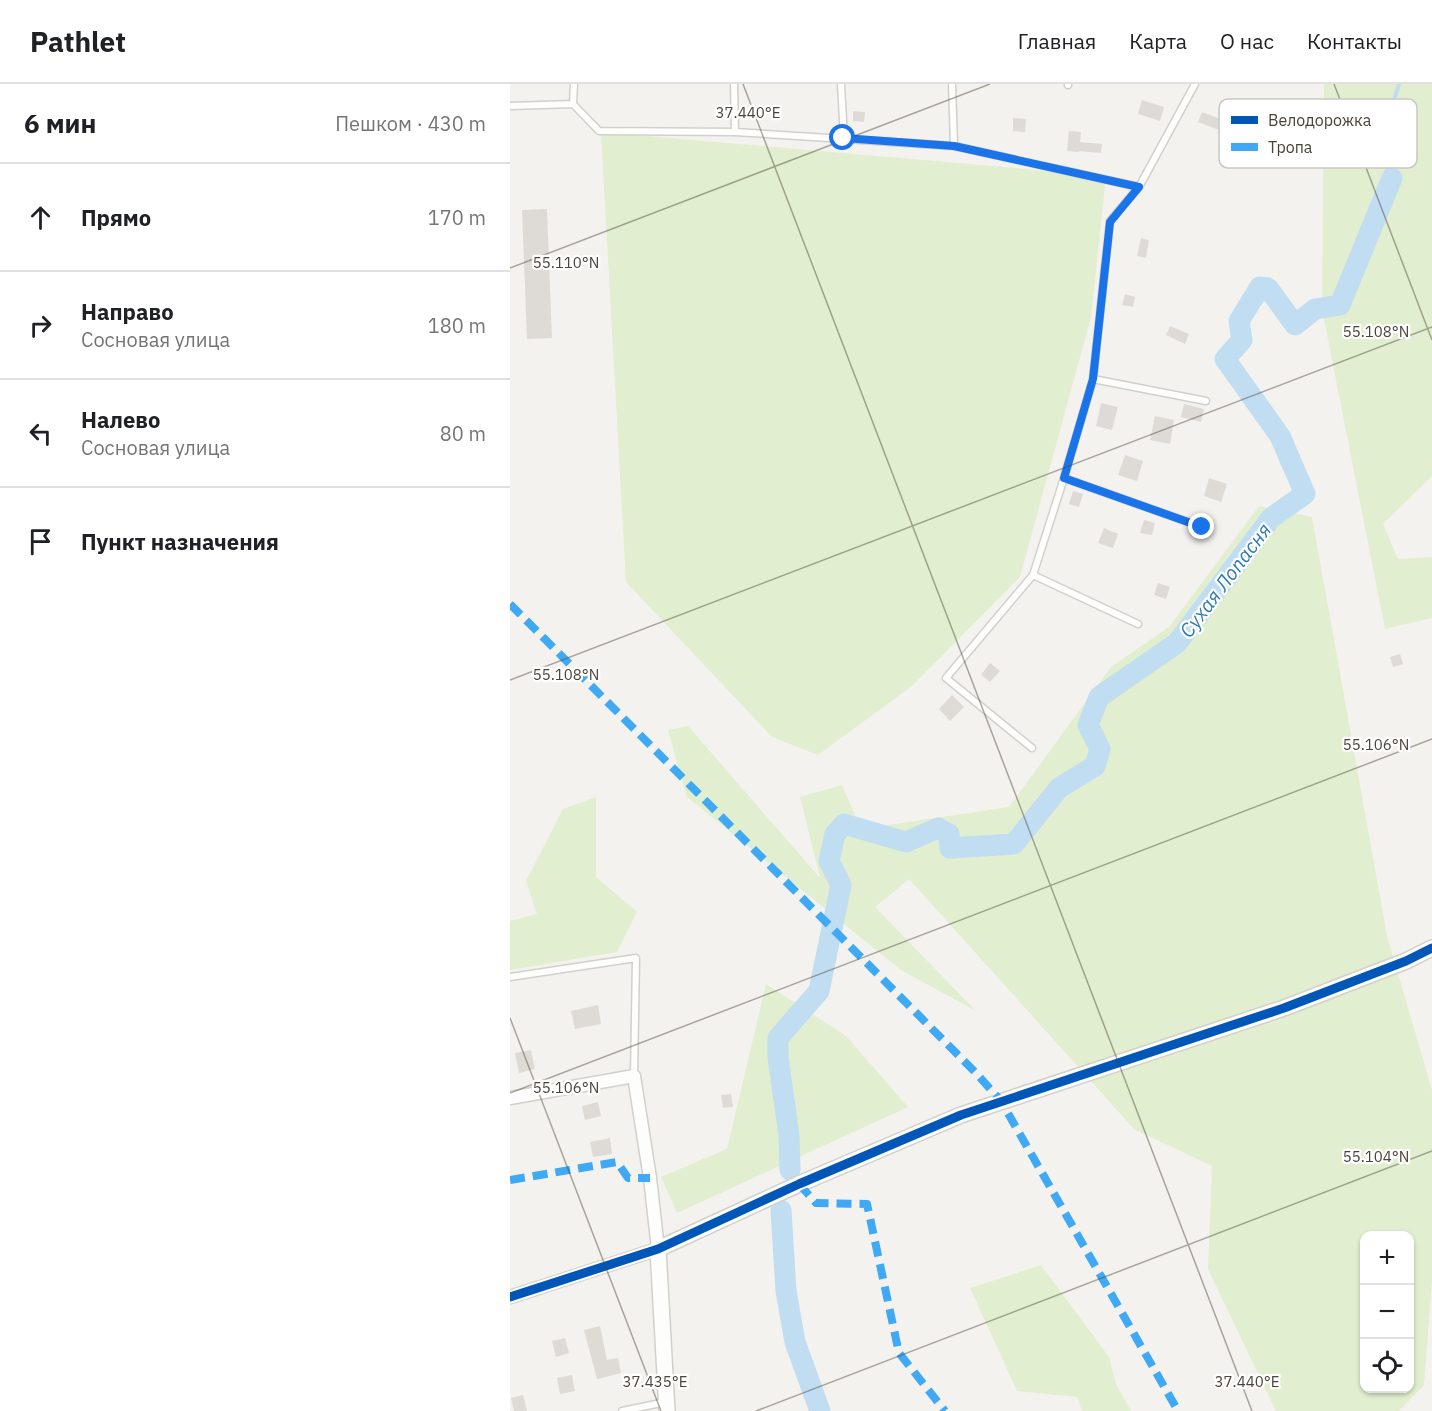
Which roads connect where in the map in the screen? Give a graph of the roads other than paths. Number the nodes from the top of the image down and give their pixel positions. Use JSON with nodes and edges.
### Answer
{"nodes":[{"id":1,"x":574,"y":84,"type":"edge"},
{"id":2,"x":734,"y":84,"type":"edge"},
{"id":3,"x":841,"y":84,"type":"edge"},
{"id":4,"x":952,"y":84,"type":"edge"},
{"id":5,"x":1195,"y":84,"type":"edge"},
{"id":6,"x":573,"y":104,"type":"junction"},
{"id":7,"x":510,"y":106,"type":"edge"},
{"id":8,"x":735,"y":132,"type":"junction"},
{"id":9,"x":843,"y":138,"type":"junction"},
{"id":10,"x":954,"y":146,"type":"junction"},
{"id":11,"x":1139,"y":187,"type":"junction"},
{"id":12,"x":1093,"y":379,"type":"junction"},
{"id":13,"x":1206,"y":401,"type":"dead end"},
{"id":14,"x":1064,"y":478,"type":"junction"},
{"id":15,"x":1202,"y":527,"type":"dead end"},
{"id":16,"x":1033,"y":575,"type":"junction"},
{"id":17,"x":1138,"y":624,"type":"dead end"},
{"id":18,"x":1032,"y":748,"type":"dead end"},
{"id":19,"x":1432,"y":948,"type":"edge"},
{"id":20,"x":510,"y":977,"type":"edge"},
{"id":21,"x":634,"y":1076,"type":"junction"},
{"id":22,"x":510,"y":1098,"type":"edge"},
{"id":23,"x":658,"y":1249,"type":"junction"},
{"id":24,"x":510,"y":1297,"type":"edge"},
{"id":25,"x":666,"y":1406,"type":"edge"},
{"id":26,"x":622,"y":1411,"type":"edge"}],
"edges":[{"from":1,"to":6,"type":"lane"},
{"from":2,"to":8,"type":"lane"},
{"from":3,"to":9,"type":"lane"},
{"from":4,"to":10,"type":"lane"},
{"from":5,"to":11,"type":"lane"},
{"from":6,"to":7,"type":"lane"},
{"from":6,"to":8,"type":"lane"},
{"from":8,"to":9,"type":"lane"},
{"from":9,"to":10,"type":"lane"},
{"from":10,"to":11,"type":"lane"},
{"from":11,"to":12,"type":"lane"},
{"from":12,"to":13,"type":"lane"},
{"from":12,"to":14,"type":"lane"},
{"from":14,"to":15,"type":"lane"},
{"from":14,"to":16,"type":"lane"},
{"from":16,"to":17,"type":"lane"},
{"from":16,"to":18,"type":"lane"},
{"from":19,"to":23,"type":"street"},
{"from":20,"to":21,"type":"lane"},
{"from":21,"to":22,"type":"street"},
{"from":21,"to":23,"type":"street"},
{"from":23,"to":24,"type":"street"},
{"from":23,"to":25,"type":"street"},
{"from":25,"to":26,"type":"lane"}]}
